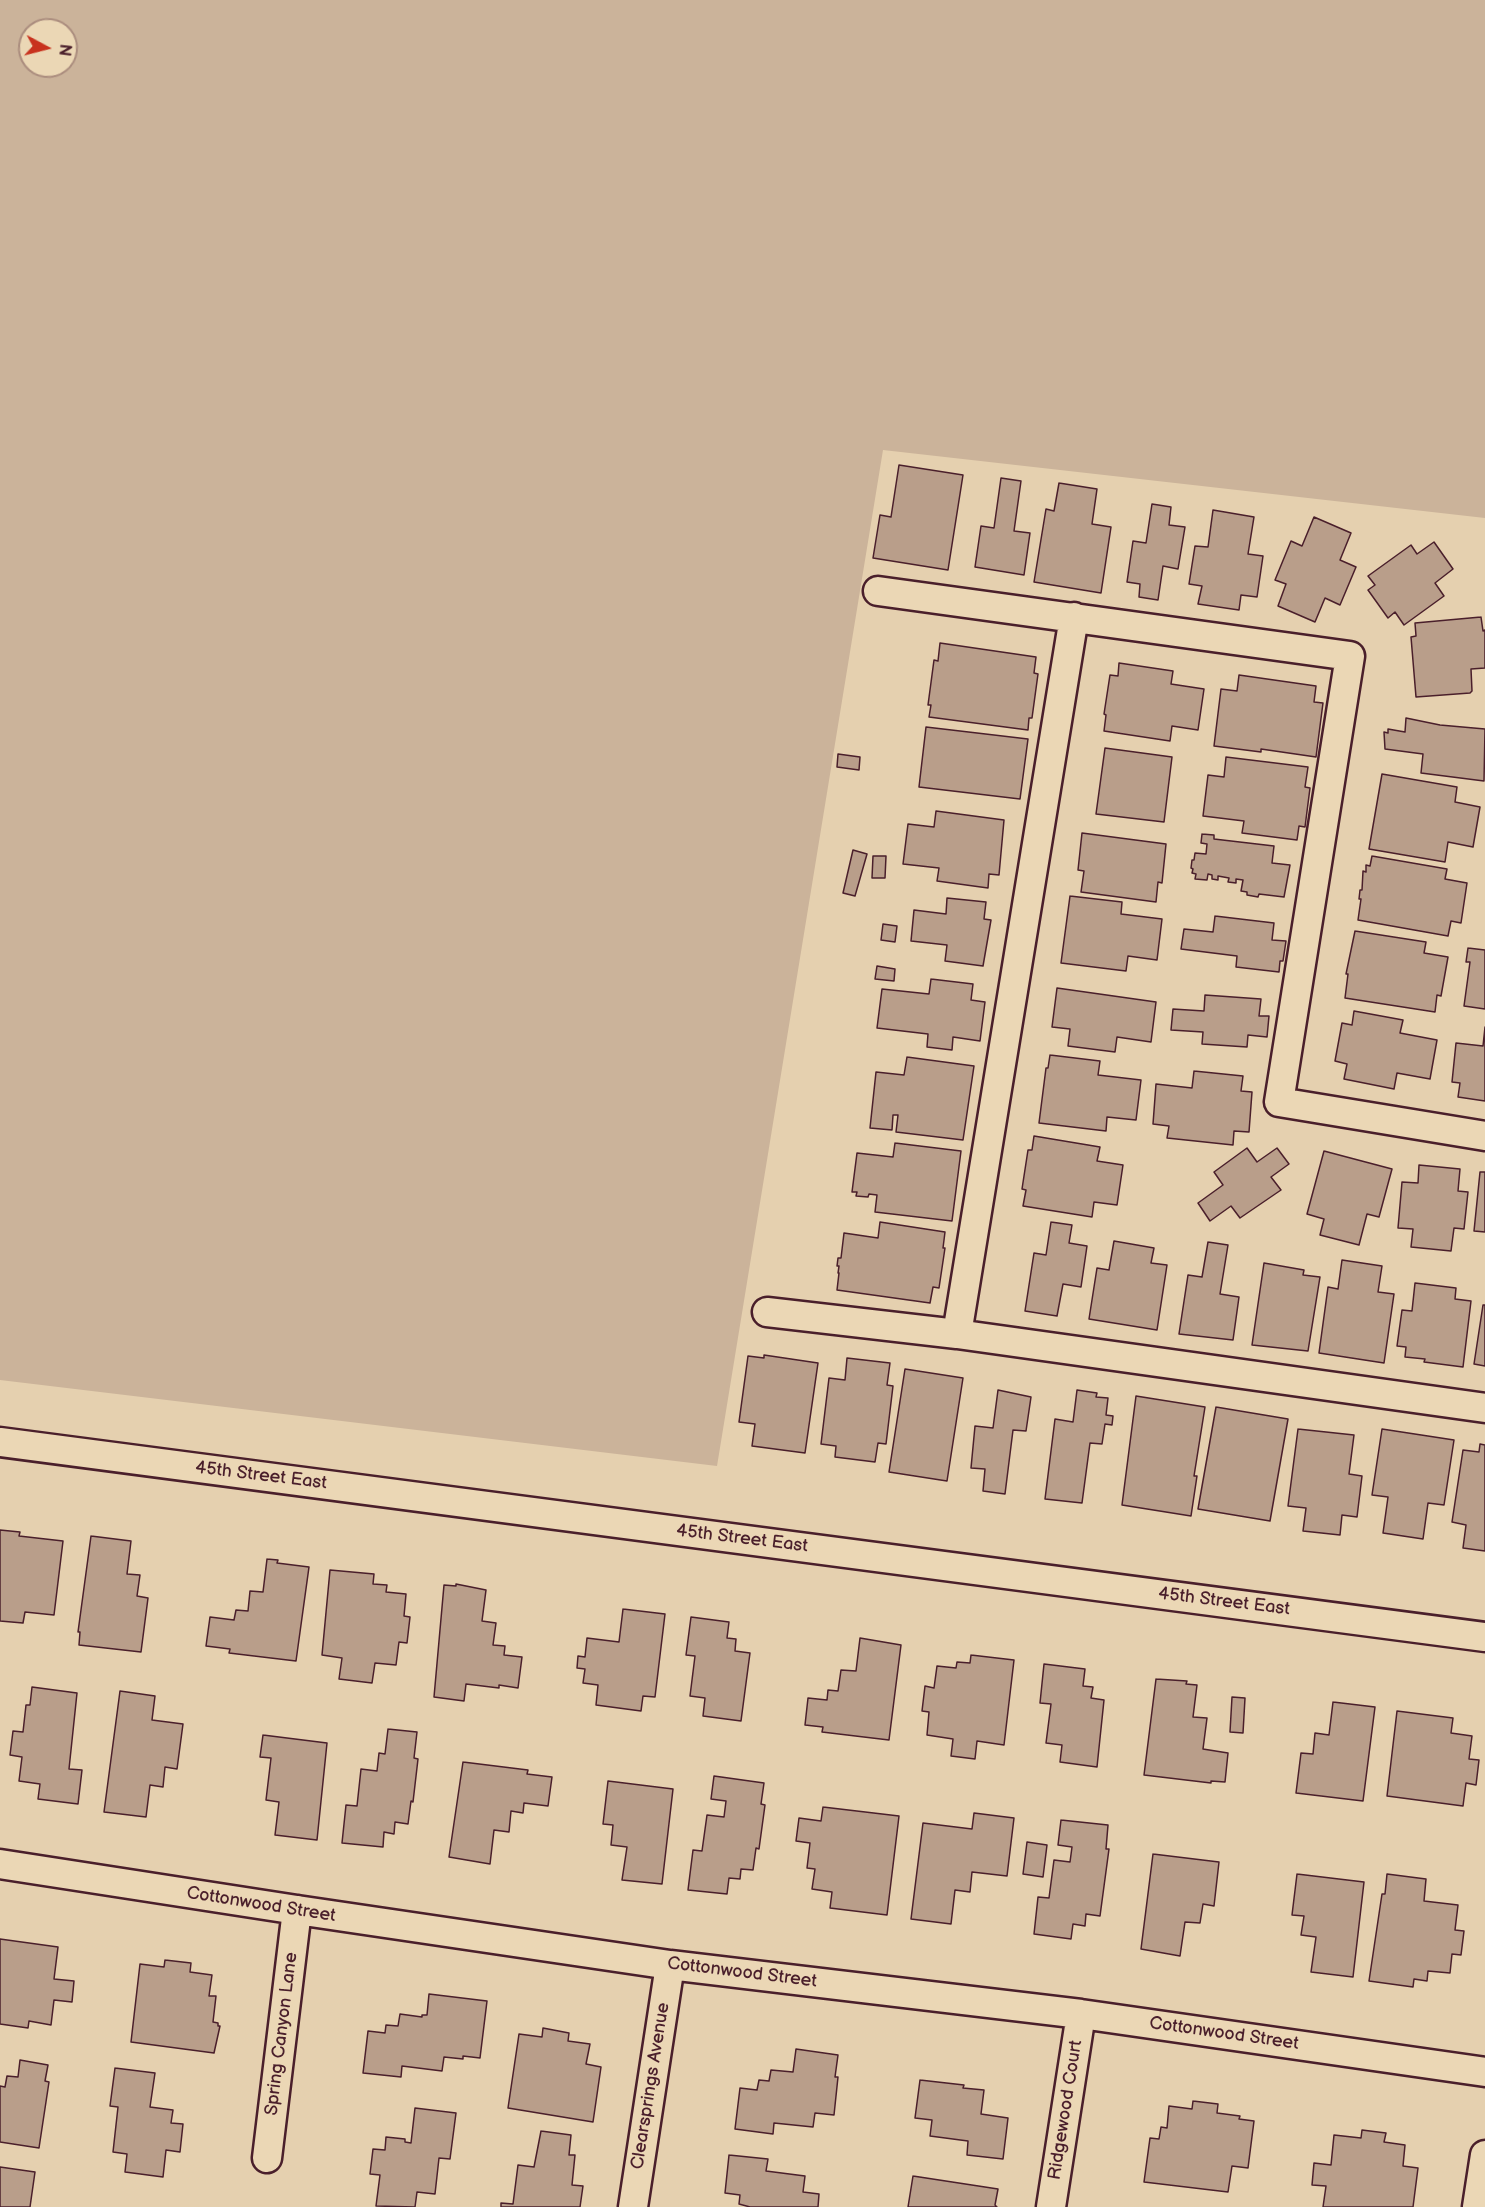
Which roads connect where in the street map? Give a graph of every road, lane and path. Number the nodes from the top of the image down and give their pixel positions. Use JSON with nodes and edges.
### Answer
{"nodes":[{"id":1,"x":878,"y":591,"type":"dead end"},
{"id":2,"x":1074,"y":617,"type":"junction"},
{"id":3,"x":1485,"y":1136,"type":"edge"},
{"id":4,"x":767,"y":1312,"type":"dead end"},
{"id":5,"x":957,"y":1334,"type":"junction"},
{"id":6,"x":1485,"y":1408,"type":"edge"},
{"id":7,"x":0,"y":1442,"type":"edge"},
{"id":8,"x":1485,"y":1637,"type":"edge"},
{"id":9,"x":0,"y":1864,"type":"edge"},
{"id":10,"x":297,"y":1910,"type":"junction"},
{"id":11,"x":670,"y":1965,"type":"junction"},
{"id":12,"x":1081,"y":2014,"type":"junction"},
{"id":13,"x":1485,"y":2072,"type":"edge"},
{"id":14,"x":1485,"y":2155,"type":"edge"},
{"id":15,"x":267,"y":2158,"type":"dead end"},
{"id":16,"x":633,"y":2207,"type":"edge"},
{"id":17,"x":1051,"y":2207,"type":"edge"},
{"id":18,"x":1477,"y":2207,"type":"edge"}],
"edges":[{"from":1,"to":2,"type":"street"},
{"from":2,"to":3,"type":"street"},
{"from":2,"to":5,"type":"street"},
{"from":4,"to":5,"type":"street"},
{"from":5,"to":6,"type":"street"},
{"from":7,"to":8,"type":"street","name":"45th Street East"},
{"from":9,"to":10,"type":"street","name":"Cottonwood Street"},
{"from":10,"to":11,"type":"street","name":"Cottonwood Street"},
{"from":10,"to":15,"type":"street","name":"Spring Canyon Lane"},
{"from":11,"to":12,"type":"street","name":"Cottonwood Street"},
{"from":11,"to":16,"type":"street","name":"Clearsprings Avenue"},
{"from":12,"to":13,"type":"street","name":"Cottonwood Street"},
{"from":12,"to":17,"type":"street","name":"Ridgewood Court"},
{"from":14,"to":18,"type":"street"}]}
